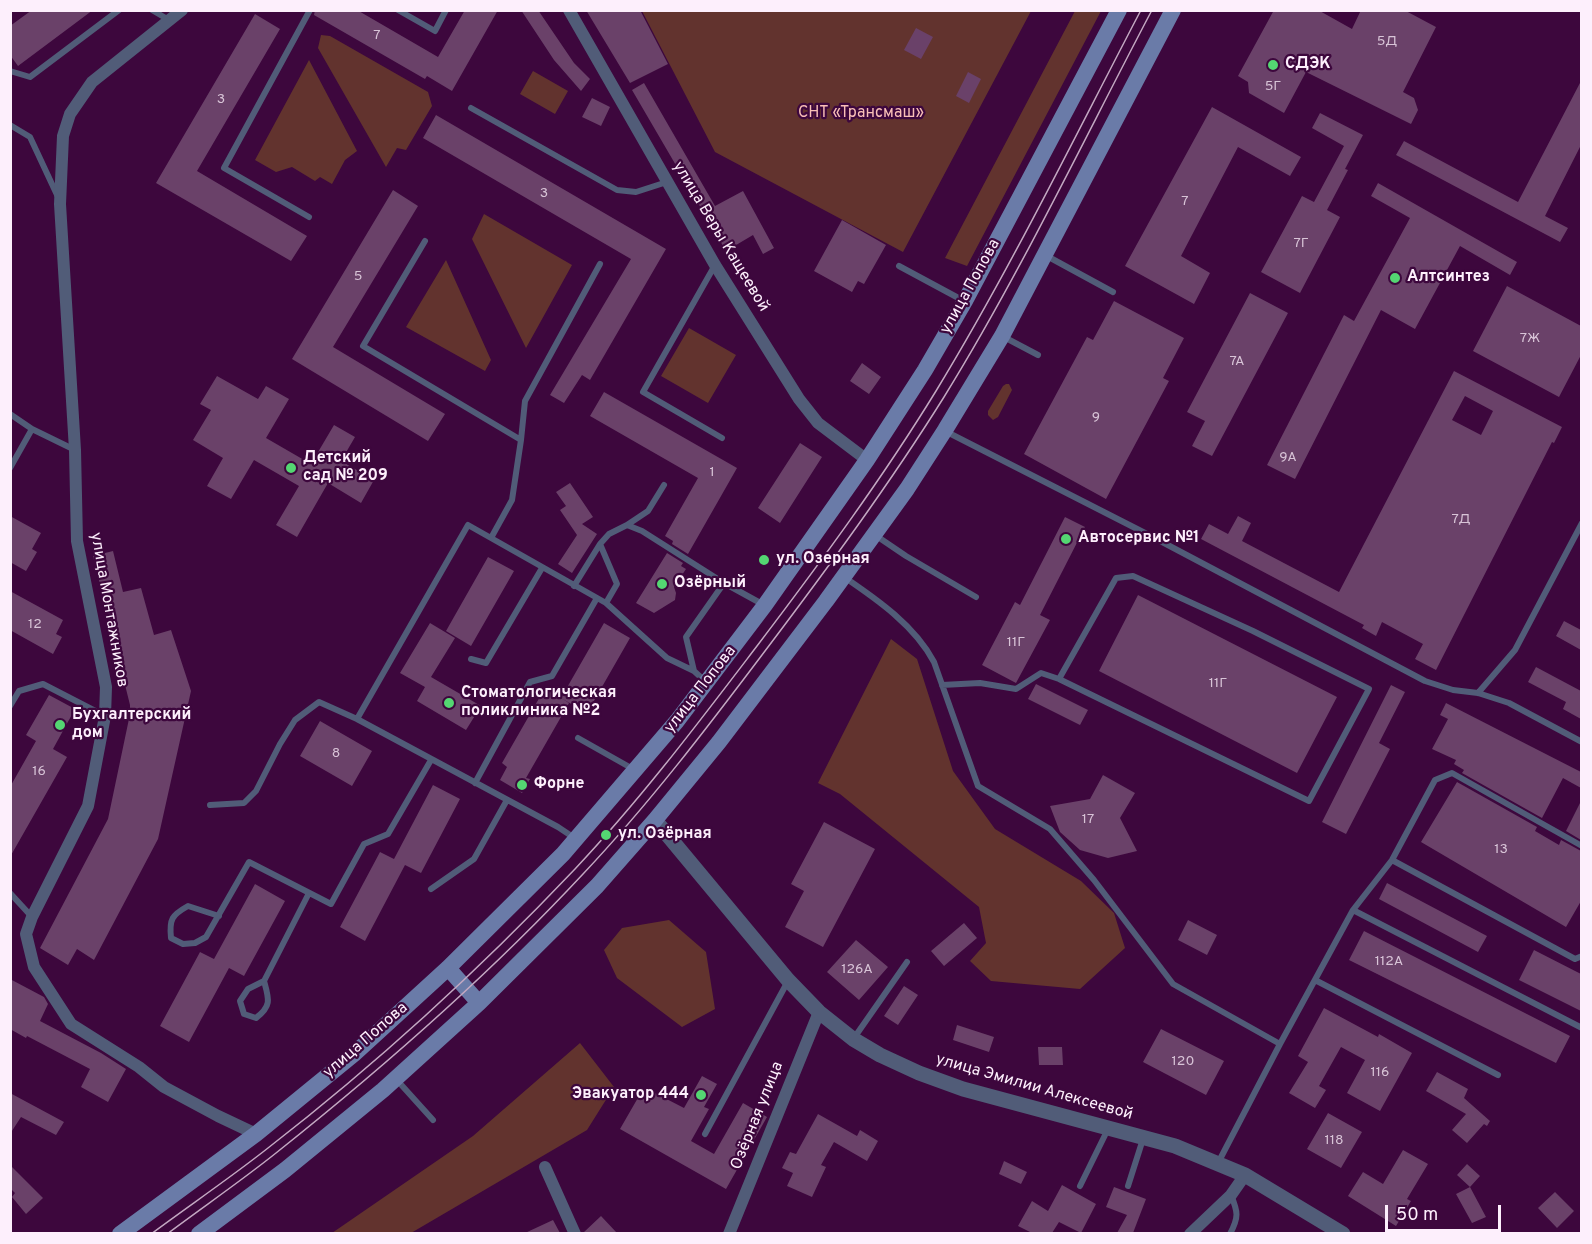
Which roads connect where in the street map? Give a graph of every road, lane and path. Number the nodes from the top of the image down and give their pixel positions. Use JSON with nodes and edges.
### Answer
{"nodes":[{"id":1,"x":119,"y":10,"type":"edge"},
{"id":2,"x":152,"y":10,"type":"edge"},
{"id":3,"x":182,"y":10,"type":"edge"},
{"id":4,"x":310,"y":10,"type":"edge"},
{"id":5,"x":398,"y":10,"type":"edge"},
{"id":6,"x":446,"y":10,"type":"edge"},
{"id":7,"x":569,"y":10,"type":"edge"},
{"id":8,"x":1119,"y":10,"type":"edge"},
{"id":9,"x":1173,"y":10,"type":"edge"},
{"id":10,"x":169,"y":20,"type":"junction"},
{"id":11,"x":10,"y":70,"type":"edge"},
{"id":12,"x":471,"y":108,"type":"dead end"},
{"id":13,"x":10,"y":125,"type":"edge"},
{"id":14,"x":666,"y":182,"type":"junction"},
{"id":15,"x":60,"y":204,"type":"junction"},
{"id":16,"x":309,"y":217,"type":"dead end"},
{"id":17,"x":424,"y":241,"type":"dead end"},
{"id":18,"x":1044,"y":255,"type":"junction"},
{"id":19,"x":600,"y":264,"type":"dead end"},
{"id":20,"x":715,"y":265,"type":"junction"},
{"id":21,"x":899,"y":266,"type":"dead end"},
{"id":22,"x":1113,"y":292,"type":"dead end"},
{"id":23,"x":965,"y":301,"type":"junction"},
{"id":24,"x":1002,"y":336,"type":"junction"},
{"id":25,"x":1038,"y":355,"type":"dead end"},
{"id":26,"x":10,"y":414,"type":"edge"},
{"id":27,"x":32,"y":429,"type":"junction"},
{"id":28,"x":945,"y":430,"type":"junction"},
{"id":29,"x":722,"y":438,"type":"dead end"},
{"id":30,"x":521,"y":440,"type":"junction"},
{"id":31,"x":75,"y":450,"type":"junction"},
{"id":32,"x":867,"y":460,"type":"junction"},
{"id":33,"x":10,"y":468,"type":"edge"},
{"id":34,"x":664,"y":485,"type":"dead end"},
{"id":35,"x":1581,"y":523,"type":"edge"},
{"id":36,"x":627,"y":525,"type":"junction"},
{"id":37,"x":874,"y":534,"type":"junction"},
{"id":38,"x":491,"y":538,"type":"junction"},
{"id":39,"x":600,"y":544,"type":"junction"},
{"id":40,"x":542,"y":568,"type":"junction"},
{"id":41,"x":843,"y":577,"type":"junction"},
{"id":42,"x":724,"y":583,"type":"junction"},
{"id":43,"x":574,"y":586,"type":"junction"},
{"id":44,"x":976,"y":597,"type":"dead end"},
{"id":45,"x":597,"y":598,"type":"junction"},
{"id":46,"x":606,"y":603,"type":"junction"},
{"id":47,"x":765,"y":606,"type":"junction"},
{"id":48,"x":471,"y":659,"type":"dead end"},
{"id":49,"x":694,"y":671,"type":"junction"},
{"id":50,"x":1059,"y":679,"type":"junction"},
{"id":51,"x":707,"y":683,"type":"junction"},
{"id":52,"x":942,"y":685,"type":"junction"},
{"id":53,"x":1478,"y":693,"type":"junction"},
{"id":54,"x":10,"y":706,"type":"edge"},
{"id":55,"x":105,"y":716,"type":"junction"},
{"id":56,"x":357,"y":719,"type":"junction"},
{"id":57,"x":578,"y":738,"type":"dead end"},
{"id":58,"x":1581,"y":742,"type":"edge"},
{"id":59,"x":431,"y":760,"type":"junction"},
{"id":60,"x":636,"y":771,"type":"junction"},
{"id":61,"x":475,"y":783,"type":"junction"},
{"id":62,"x":507,"y":800,"type":"junction"},
{"id":63,"x":210,"y":805,"type":"dead end"},
{"id":64,"x":655,"y":820,"type":"junction"},
{"id":65,"x":577,"y":839,"type":"junction"},
{"id":66,"x":1581,"y":846,"type":"edge"},
{"id":67,"x":1392,"y":860,"type":"junction"},
{"id":68,"x":431,"y":889,"type":"dead end"},
{"id":69,"x":10,"y":893,"type":"edge"},
{"id":70,"x":309,"y":893,"type":"junction"},
{"id":71,"x":1353,"y":910,"type":"junction"},
{"id":72,"x":219,"y":916,"type":"junction"},
{"id":73,"x":32,"y":917,"type":"junction"},
{"id":74,"x":1581,"y":956,"type":"edge"},
{"id":75,"x":907,"y":962,"type":"dead end"},
{"id":76,"x":448,"y":968,"type":"junction"},
{"id":77,"x":788,"y":980,"type":"junction"},
{"id":78,"x":1315,"y":980,"type":"junction"},
{"id":79,"x":264,"y":981,"type":"junction"},
{"id":80,"x":479,"y":1003,"type":"junction"},
{"id":81,"x":819,"y":1012,"type":"junction"},
{"id":82,"x":1581,"y":1028,"type":"edge"},
{"id":83,"x":853,"y":1039,"type":"junction"},
{"id":84,"x":1280,"y":1044,"type":"junction"},
{"id":85,"x":1498,"y":1075,"type":"dead end"},
{"id":86,"x":396,"y":1078,"type":"junction"},
{"id":87,"x":433,"y":1120,"type":"dead end"},
{"id":88,"x":1108,"y":1129,"type":"junction"},
{"id":89,"x":256,"y":1134,"type":"junction"},
{"id":90,"x":705,"y":1134,"type":"dead end"},
{"id":91,"x":1143,"y":1138,"type":"junction"},
{"id":92,"x":1218,"y":1163,"type":"junction"},
{"id":93,"x":545,"y":1167,"type":"dead end"},
{"id":94,"x":1245,"y":1175,"type":"junction"},
{"id":95,"x":1080,"y":1186,"type":"dead end"},
{"id":96,"x":1128,"y":1186,"type":"dead end"},
{"id":97,"x":1231,"y":1195,"type":"junction"},
{"id":98,"x":120,"y":1233,"type":"edge"},
{"id":99,"x":199,"y":1233,"type":"edge"},
{"id":100,"x":575,"y":1233,"type":"edge"},
{"id":101,"x":729,"y":1233,"type":"edge"},
{"id":102,"x":1190,"y":1233,"type":"edge"},
{"id":103,"x":1230,"y":1233,"type":"edge"},
{"id":104,"x":1343,"y":1233,"type":"edge"}],
"edges":[{"from":1,"to":11,"type":"lane"},
{"from":2,"to":10,"type":"lane"},
{"from":3,"to":10,"type":"street","name":"улица Монтажников"},
{"from":4,"to":16,"type":"lane"},
{"from":5,"to":6,"type":"lane"},
{"from":7,"to":14,"type":"street","name":"улица Веры Кащеевой"},
{"from":8,"to":23,"type":"main road","name":"улица Попова"},
{"from":9,"to":18,"type":"main road"},
{"from":10,"to":15,"type":"street","name":"улица Монтажников"},
{"from":12,"to":14,"type":"lane"},
{"from":13,"to":15,"type":"lane"},
{"from":14,"to":20,"type":"street","name":"улица Веры Кащеевой"},
{"from":15,"to":31,"type":"street","name":"улица Монтажников"},
{"from":17,"to":30,"type":"lane"},
{"from":18,"to":22,"type":"lane"},
{"from":18,"to":24,"type":"main road"},
{"from":19,"to":30,"type":"lane"},
{"from":20,"to":29,"type":"lane"},
{"from":20,"to":32,"type":"street","name":"улица Веры Кащеевой"},
{"from":21,"to":23,"type":"lane"},
{"from":23,"to":32,"type":"main road","name":"улица Попова"},
{"from":24,"to":25,"type":"lane"},
{"from":24,"to":28,"type":"main road"},
{"from":26,"to":27,"type":"lane"},
{"from":27,"to":31,"type":"lane"},
{"from":27,"to":33,"type":"lane"},
{"from":28,"to":37,"type":"main road"},
{"from":28,"to":53,"type":"lane"},
{"from":30,"to":38,"type":"lane"},
{"from":31,"to":55,"type":"street","name":"улица Монтажников"},
{"from":32,"to":47,"type":"main road","name":"улица Попова"},
{"from":34,"to":36,"type":"lane"},
{"from":35,"to":53,"type":"lane"},
{"from":36,"to":39,"type":"lane"},
{"from":36,"to":42,"type":"lane"},
{"from":37,"to":41,"type":"main road"},
{"from":37,"to":44,"type":"lane"},
{"from":38,"to":40,"type":"lane"},
{"from":38,"to":56,"type":"lane"},
{"from":39,"to":43,"type":"lane"},
{"from":39,"to":46,"type":"lane"},
{"from":40,"to":43,"type":"lane"},
{"from":40,"to":48,"type":"lane"},
{"from":41,"to":52,"type":"lane"},
{"from":41,"to":64,"type":"main road"},
{"from":42,"to":47,"type":"lane"},
{"from":42,"to":49,"type":"lane"},
{"from":43,"to":45,"type":"lane"},
{"from":45,"to":46,"type":"lane"},
{"from":45,"to":61,"type":"lane"},
{"from":46,"to":49,"type":"lane"},
{"from":47,"to":51,"type":"main road","name":"улица Попова"},
{"from":49,"to":51,"type":"lane"},
{"from":50,"to":50,"type":"lane"},
{"from":50,"to":52,"type":"lane"},
{"from":51,"to":60,"type":"main road","name":"улица Попова"},
{"from":52,"to":84,"type":"lane"},
{"from":53,"to":58,"type":"lane"},
{"from":54,"to":55,"type":"lane"},
{"from":55,"to":73,"type":"street","name":"улица Монтажников"},
{"from":56,"to":59,"type":"lane"},
{"from":56,"to":63,"type":"lane"},
{"from":57,"to":60,"type":"lane"},
{"from":59,"to":61,"type":"lane"},
{"from":59,"to":70,"type":"lane"},
{"from":60,"to":65,"type":"main road","name":"улица Попова"},
{"from":61,"to":62,"type":"lane"},
{"from":62,"to":65,"type":"lane"},
{"from":62,"to":68,"type":"lane"},
{"from":64,"to":77,"type":"street","name":"улица Эмилии Алексеевой"},
{"from":64,"to":80,"type":"main road"},
{"from":65,"to":76,"type":"main road","name":"улица Попова"},
{"from":66,"to":67,"type":"lane"},
{"from":67,"to":71,"type":"lane"},
{"from":67,"to":74,"type":"lane"},
{"from":69,"to":73,"type":"lane"},
{"from":70,"to":72,"type":"lane"},
{"from":70,"to":79,"type":"lane"},
{"from":71,"to":78,"type":"lane"},
{"from":71,"to":82,"type":"lane"},
{"from":72,"to":72,"type":"lane"},
{"from":73,"to":89,"type":"street","name":"улица Монтажников"},
{"from":75,"to":83,"type":"lane"},
{"from":76,"to":80,"type":"main road"},
{"from":76,"to":89,"type":"main road","name":"улица Попова"},
{"from":77,"to":81,"type":"street","name":"улица Эмилии Алексеевой"},
{"from":77,"to":90,"type":"lane"},
{"from":78,"to":84,"type":"lane"},
{"from":78,"to":85,"type":"lane"},
{"from":79,"to":79,"type":"lane"},
{"from":80,"to":86,"type":"main road"},
{"from":81,"to":83,"type":"street","name":"улица Эмилии Алексеевой"},
{"from":81,"to":101,"type":"street","name":"Озёрная улица"},
{"from":83,"to":88,"type":"street","name":"улица Эмилии Алексеевой"},
{"from":84,"to":92,"type":"lane"},
{"from":86,"to":87,"type":"lane"},
{"from":86,"to":99,"type":"main road"},
{"from":88,"to":91,"type":"street","name":"улица Эмилии Алексеевой"},
{"from":88,"to":95,"type":"lane"},
{"from":89,"to":98,"type":"main road","name":"улица Попова"},
{"from":91,"to":92,"type":"street","name":"улица Эмилии Алексеевой"},
{"from":91,"to":96,"type":"lane"},
{"from":92,"to":94,"type":"street","name":"улица Эмилии Алексеевой"},
{"from":93,"to":100,"type":"street"},
{"from":94,"to":97,"type":"street"},
{"from":94,"to":104,"type":"street","name":"улица Эмилии Алексеевой"},
{"from":97,"to":102,"type":"street"},
{"from":97,"to":103,"type":"lane"}]}
